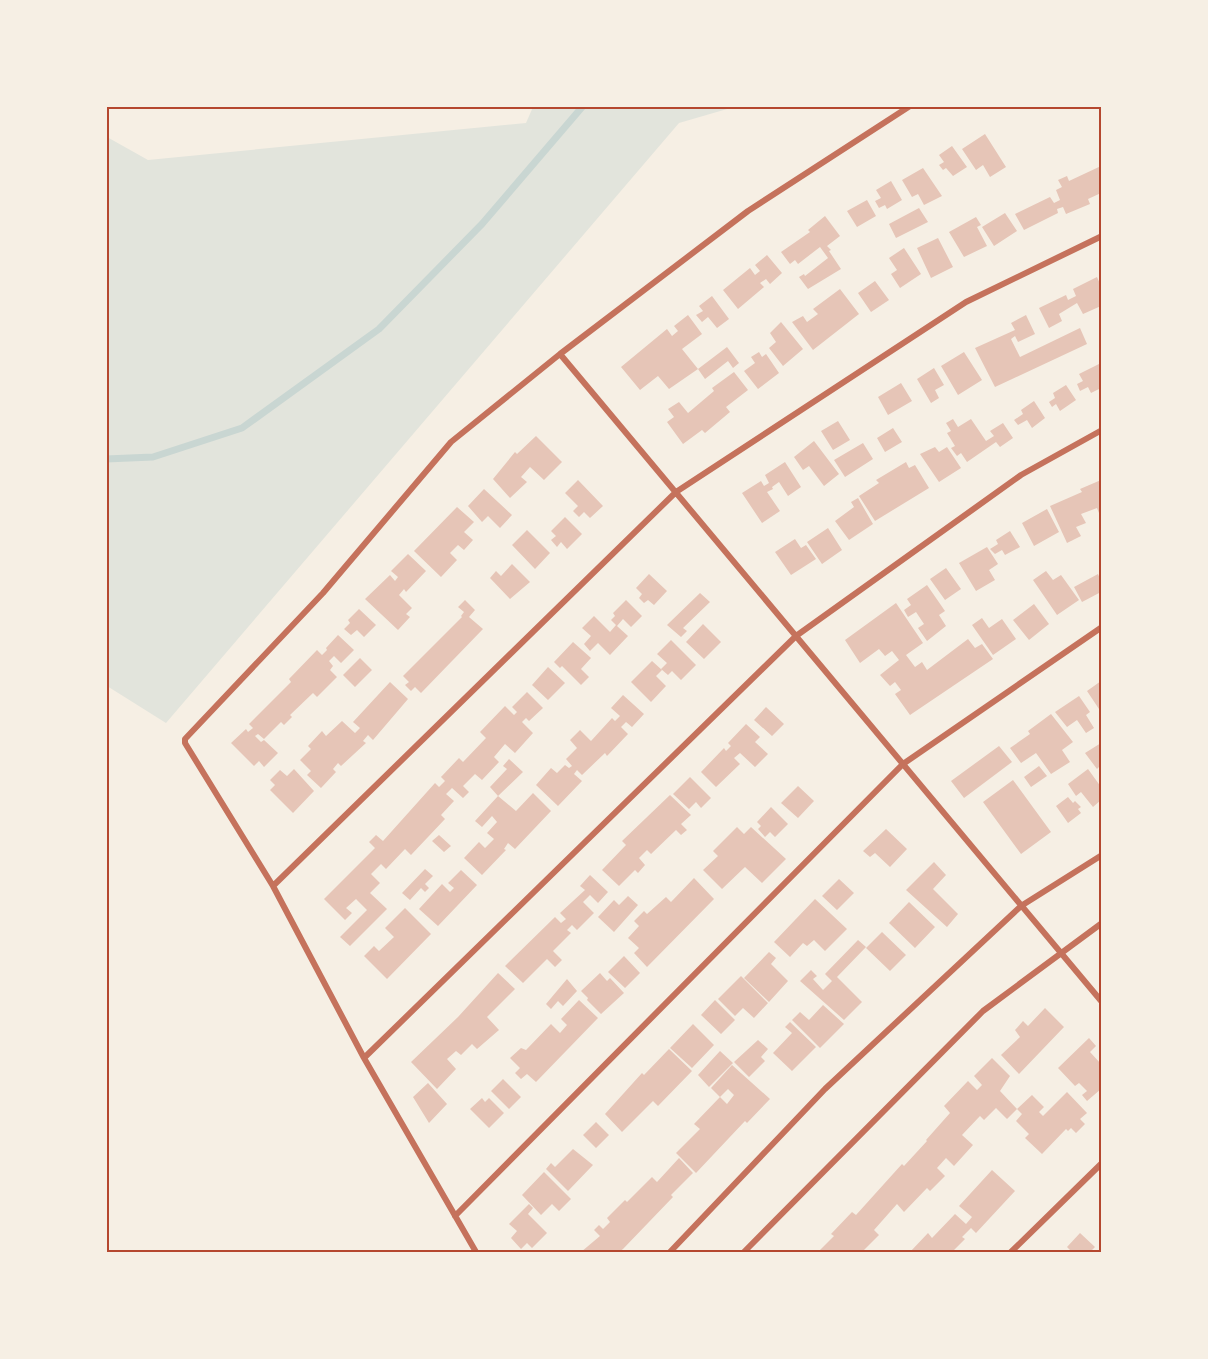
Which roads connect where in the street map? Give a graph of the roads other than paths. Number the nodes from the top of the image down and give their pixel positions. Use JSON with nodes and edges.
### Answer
{"nodes":[{"id":1,"x":910,"y":106,"type":"edge"},
{"id":2,"x":1101,"y":236,"type":"edge"},
{"id":3,"x":560,"y":354,"type":"junction"},
{"id":4,"x":1101,"y":430,"type":"edge"},
{"id":5,"x":676,"y":492,"type":"junction"},
{"id":6,"x":1101,"y":627,"type":"edge"},
{"id":7,"x":796,"y":636,"type":"junction"},
{"id":8,"x":903,"y":764,"type":"junction"},
{"id":9,"x":1101,"y":855,"type":"edge"},
{"id":10,"x":273,"y":886,"type":"junction"},
{"id":11,"x":1021,"y":906,"type":"junction"},
{"id":12,"x":1101,"y":922,"type":"edge"},
{"id":13,"x":1060,"y":952,"type":"junction"},
{"id":14,"x":1101,"y":1002,"type":"edge"},
{"id":15,"x":364,"y":1058,"type":"junction"},
{"id":16,"x":1101,"y":1163,"type":"edge"},
{"id":17,"x":454,"y":1215,"type":"junction"},
{"id":18,"x":476,"y":1252,"type":"edge"},
{"id":19,"x":670,"y":1252,"type":"edge"},
{"id":20,"x":744,"y":1252,"type":"edge"},
{"id":21,"x":1011,"y":1252,"type":"edge"}],
"edges":[{"from":1,"to":3,"type":"street"},
{"from":2,"to":5,"type":"street"},
{"from":3,"to":5,"type":"street"},
{"from":3,"to":10,"type":"street"},
{"from":4,"to":7,"type":"street"},
{"from":5,"to":7,"type":"street"},
{"from":5,"to":10,"type":"street"},
{"from":6,"to":8,"type":"street"},
{"from":7,"to":8,"type":"street"},
{"from":7,"to":15,"type":"street"},
{"from":8,"to":11,"type":"street"},
{"from":8,"to":17,"type":"street"},
{"from":9,"to":11,"type":"street"},
{"from":10,"to":15,"type":"street"},
{"from":11,"to":13,"type":"street"},
{"from":11,"to":19,"type":"street"},
{"from":12,"to":13,"type":"street"},
{"from":13,"to":14,"type":"street"},
{"from":13,"to":20,"type":"street"},
{"from":15,"to":17,"type":"street"},
{"from":16,"to":21,"type":"street"},
{"from":17,"to":18,"type":"street"}]}
